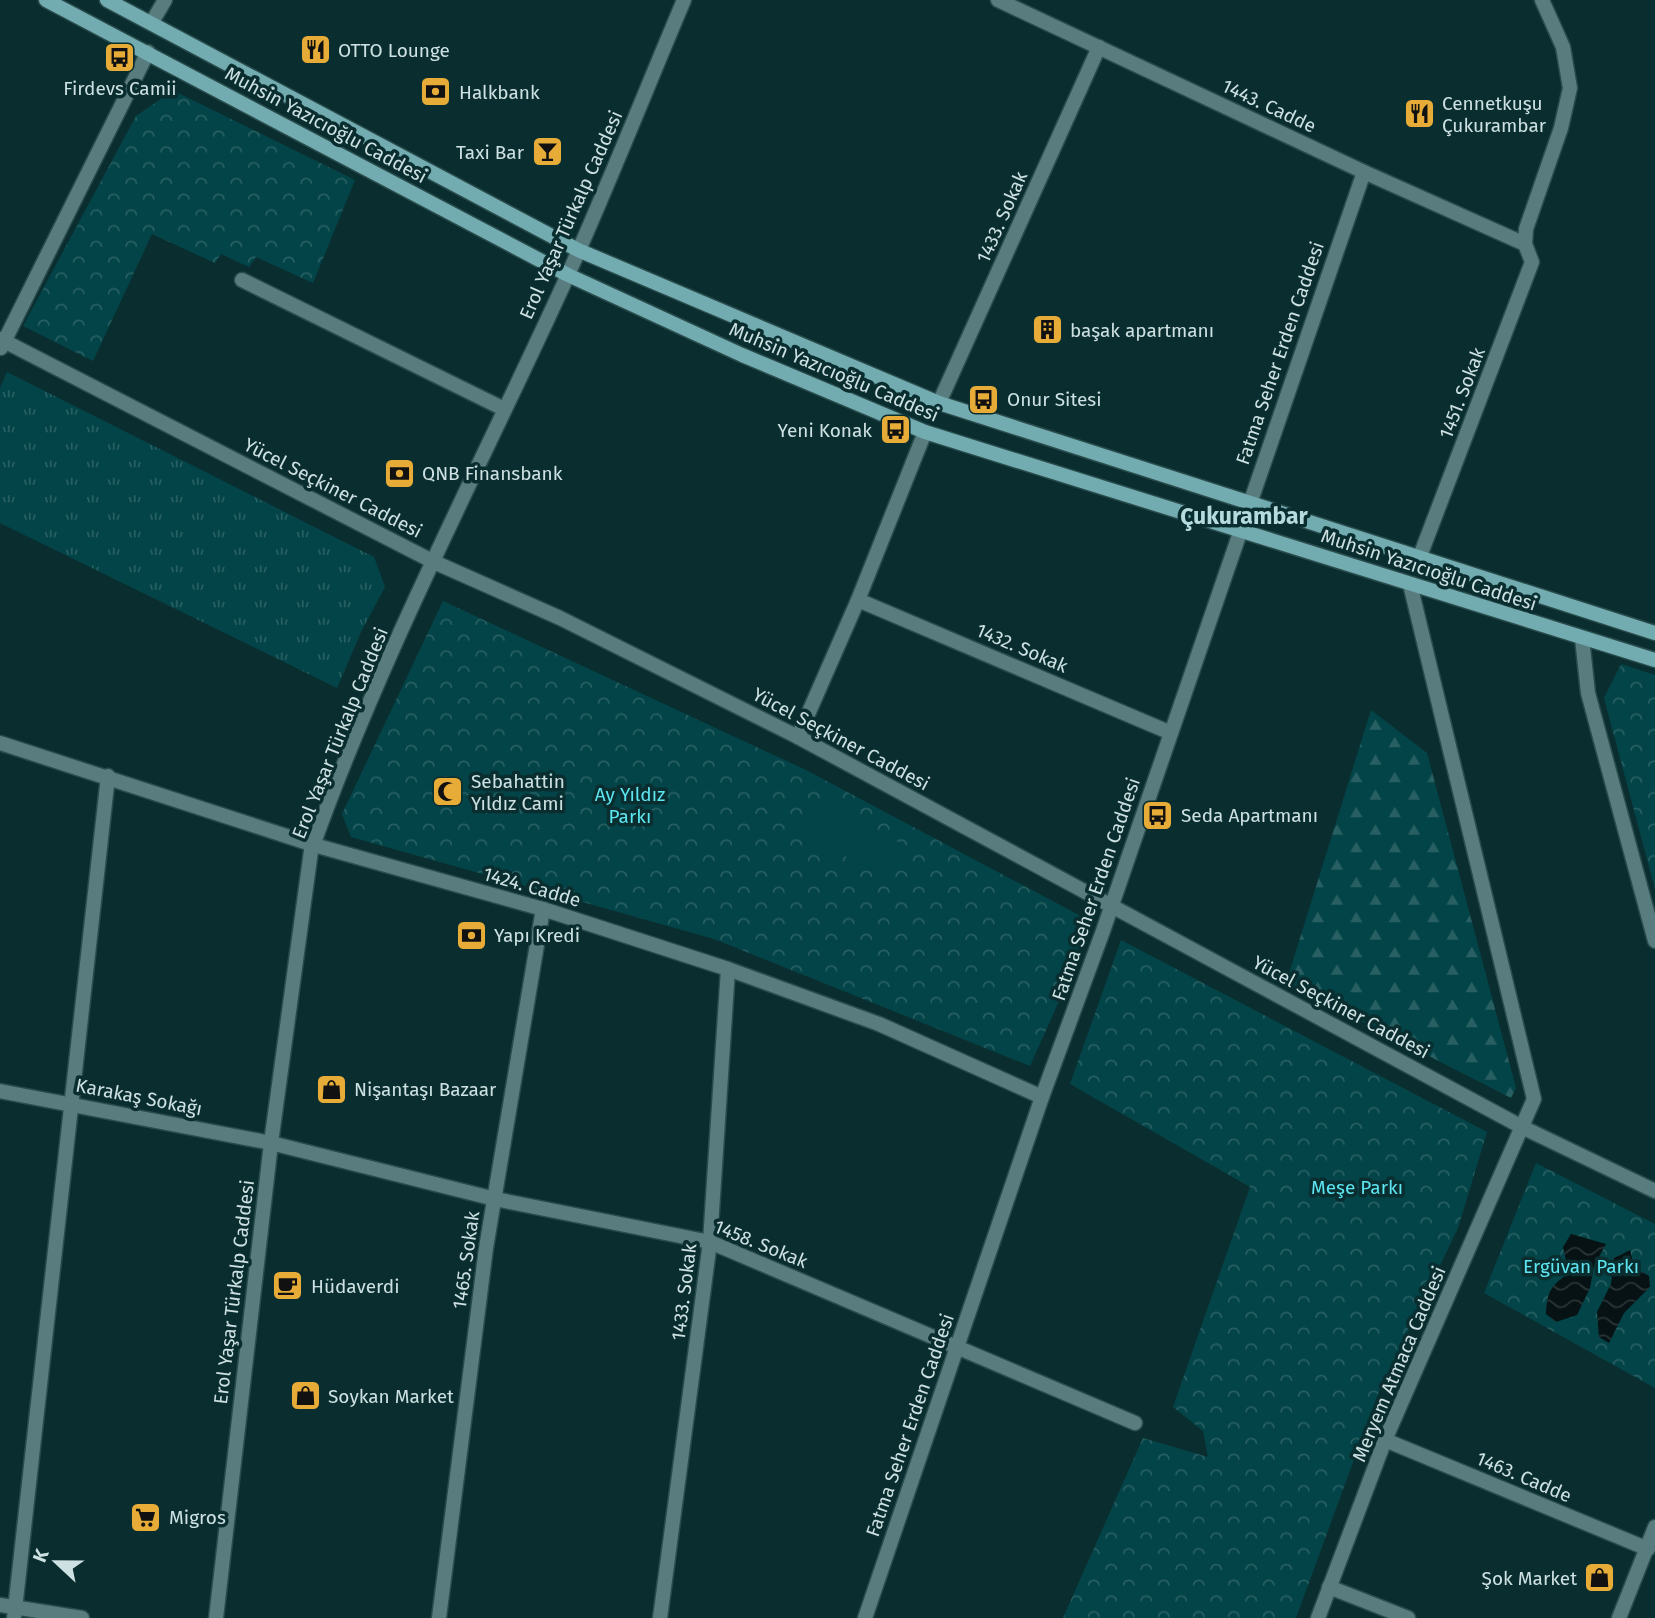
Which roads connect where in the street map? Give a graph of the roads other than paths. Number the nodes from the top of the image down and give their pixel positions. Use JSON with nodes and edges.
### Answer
{"nodes":[{"id":1,"x":46,"y":0,"type":"edge"},
{"id":2,"x":107,"y":0,"type":"edge"},
{"id":3,"x":164,"y":0,"type":"edge"},
{"id":4,"x":684,"y":0,"type":"edge"},
{"id":5,"x":998,"y":0,"type":"edge"},
{"id":6,"x":1542,"y":0,"type":"edge"},
{"id":7,"x":152,"y":22,"type":"junction"},
{"id":8,"x":1098,"y":47,"type":"junction"},
{"id":9,"x":148,"y":52,"type":"junction"},
{"id":10,"x":1364,"y":172,"type":"junction"},
{"id":11,"x":1525,"y":244,"type":"junction"},
{"id":12,"x":578,"y":250,"type":"junction"},
{"id":13,"x":568,"y":275,"type":"junction"},
{"id":14,"x":242,"y":280,"type":"dead end"},
{"id":15,"x":2,"y":343,"type":"edge"},
{"id":16,"x":939,"y":403,"type":"junction"},
{"id":17,"x":504,"y":409,"type":"junction"},
{"id":18,"x":925,"y":432,"type":"junction"},
{"id":19,"x":1249,"y":501,"type":"junction"},
{"id":20,"x":1239,"y":530,"type":"junction"},
{"id":21,"x":1420,"y":556,"type":"junction"},
{"id":22,"x":434,"y":562,"type":"junction"},
{"id":23,"x":1410,"y":584,"type":"junction"},
{"id":24,"x":858,"y":600,"type":"junction"},
{"id":25,"x":1655,"y":633,"type":"edge"},
{"id":26,"x":1583,"y":638,"type":"junction"},
{"id":27,"x":1655,"y":660,"type":"edge"},
{"id":28,"x":1171,"y":733,"type":"junction"},
{"id":29,"x":798,"y":737,"type":"junction"},
{"id":30,"x":0,"y":743,"type":"edge"},
{"id":31,"x":108,"y":776,"type":"junction"},
{"id":32,"x":314,"y":845,"type":"junction"},
{"id":33,"x":1111,"y":905,"type":"junction"},
{"id":34,"x":544,"y":909,"type":"junction"},
{"id":35,"x":1655,"y":942,"type":"edge"},
{"id":36,"x":728,"y":969,"type":"junction"},
{"id":37,"x":0,"y":1091,"type":"edge"},
{"id":38,"x":1042,"y":1097,"type":"junction"},
{"id":39,"x":71,"y":1102,"type":"junction"},
{"id":40,"x":1522,"y":1127,"type":"junction"},
{"id":41,"x":271,"y":1143,"type":"junction"},
{"id":42,"x":1655,"y":1192,"type":"edge"},
{"id":43,"x":495,"y":1199,"type":"junction"},
{"id":44,"x":710,"y":1242,"type":"junction"},
{"id":45,"x":956,"y":1347,"type":"junction"},
{"id":46,"x":1135,"y":1423,"type":"dead end"},
{"id":47,"x":1385,"y":1440,"type":"junction"},
{"id":48,"x":1655,"y":1527,"type":"edge"},
{"id":49,"x":1648,"y":1549,"type":"junction"},
{"id":50,"x":1329,"y":1587,"type":"junction"},
{"id":51,"x":9,"y":1610,"type":"edge"},
{"id":52,"x":82,"y":1618,"type":"edge"},
{"id":53,"x":216,"y":1618,"type":"edge"},
{"id":54,"x":439,"y":1618,"type":"edge"},
{"id":55,"x":660,"y":1618,"type":"edge"},
{"id":56,"x":865,"y":1618,"type":"edge"},
{"id":57,"x":1318,"y":1618,"type":"edge"},
{"id":58,"x":1408,"y":1618,"type":"edge"},
{"id":59,"x":1619,"y":1618,"type":"edge"}],
"edges":[{"from":1,"to":9,"type":"main road","name":"Muhsin Yazıcıoğlu Caddesi"},
{"from":2,"to":7,"type":"main road","name":"Muhsin Yazıcıoğlu Caddesi"},
{"from":3,"to":7,"type":"street"},
{"from":4,"to":12,"type":"street","name":"Erol Yaşar Türkalp Caddesi"},
{"from":5,"to":8,"type":"street","name":"1443. Cadde"},
{"from":6,"to":11,"type":"street","name":"1451. Sokak"},
{"from":7,"to":12,"type":"main road","name":"Muhsin Yazıcıoğlu Caddesi"},
{"from":8,"to":10,"type":"street","name":"1443. Cadde"},
{"from":8,"to":16,"type":"street","name":"1433. Sokak"},
{"from":9,"to":13,"type":"main road","name":"Muhsin Yazıcıoğlu Caddesi"},
{"from":9,"to":15,"type":"street"},
{"from":10,"to":11,"type":"street","name":"1443. Cadde"},
{"from":10,"to":19,"type":"street","name":"Fatma Seher Erden Caddesi"},
{"from":11,"to":21,"type":"street","name":"1451. Sokak"},
{"from":12,"to":13,"type":"street","name":"Erol Yaşar Türkalp Caddesi"},
{"from":12,"to":16,"type":"main road","name":"Muhsin Yazıcıoğlu Caddesi"},
{"from":13,"to":17,"type":"street","name":"Erol Yaşar Türkalp Caddesi"},
{"from":13,"to":18,"type":"main road","name":"Muhsin Yazıcıoğlu Caddesi"},
{"from":14,"to":17,"type":"street"},
{"from":15,"to":22,"type":"street","name":"Yücel Seçkiner Caddesi"},
{"from":16,"to":19,"type":"main road","name":"Muhsin Yazıcıoğlu Caddesi"},
{"from":17,"to":22,"type":"street","name":"Erol Yaşar Türkalp Caddesi"},
{"from":18,"to":20,"type":"main road","name":"Muhsin Yazıcıoğlu Caddesi"},
{"from":18,"to":24,"type":"street"},
{"from":19,"to":20,"type":"street","name":"Fatma Seher Erden Caddesi"},
{"from":19,"to":21,"type":"main road","name":"Muhsin Yazıcıoğlu Caddesi"},
{"from":20,"to":23,"type":"main road","name":"Muhsin Yazıcıoğlu Caddesi"},
{"from":20,"to":28,"type":"street","name":"Fatma Seher Erden Caddesi"},
{"from":21,"to":25,"type":"main road","name":"Muhsin Yazıcıoğlu Caddesi"},
{"from":22,"to":29,"type":"street","name":"Yücel Seçkiner Caddesi"},
{"from":22,"to":32,"type":"street","name":"Erol Yaşar Türkalp Caddesi"},
{"from":23,"to":26,"type":"main road","name":"Muhsin Yazıcıoğlu Caddesi"},
{"from":23,"to":40,"type":"street","name":"Meryem Atmaca Caddesi"},
{"from":24,"to":28,"type":"street","name":"1432. Sokak"},
{"from":24,"to":29,"type":"street"},
{"from":26,"to":27,"type":"main road","name":"Muhsin Yazıcıoğlu Caddesi"},
{"from":26,"to":35,"type":"street"},
{"from":28,"to":33,"type":"street","name":"Fatma Seher Erden Caddesi"},
{"from":29,"to":33,"type":"street","name":"Yücel Seçkiner Caddesi"},
{"from":30,"to":31,"type":"street","name":"1424. Cadde"},
{"from":31,"to":32,"type":"street","name":"1424. Cadde"},
{"from":31,"to":39,"type":"street"},
{"from":32,"to":34,"type":"street","name":"1424. Cadde"},
{"from":32,"to":41,"type":"street","name":"Erol Yaşar Türkalp Caddesi"},
{"from":33,"to":38,"type":"street","name":"Fatma Seher Erden Caddesi"},
{"from":33,"to":40,"type":"street","name":"Yücel Seçkiner Caddesi"},
{"from":34,"to":36,"type":"street","name":"1424. Cadde"},
{"from":34,"to":43,"type":"street","name":"1465. Sokak"},
{"from":36,"to":38,"type":"street","name":"1424. Cadde"},
{"from":36,"to":44,"type":"street","name":"1433. Sokak"},
{"from":37,"to":39,"type":"street","name":"Karakaş Sokağı"},
{"from":38,"to":45,"type":"street","name":"Fatma Seher Erden Caddesi"},
{"from":39,"to":41,"type":"street","name":"Karakaş Sokağı"},
{"from":39,"to":51,"type":"street"},
{"from":40,"to":42,"type":"street","name":"Yücel Seçkiner Caddesi"},
{"from":40,"to":47,"type":"street","name":"Meryem Atmaca Caddesi"},
{"from":41,"to":43,"type":"street","name":"1458. Sokak"},
{"from":41,"to":53,"type":"street","name":"Erol Yaşar Türkalp Caddesi"},
{"from":43,"to":44,"type":"street","name":"1458. Sokak"},
{"from":43,"to":54,"type":"street","name":"1465. Sokak"},
{"from":44,"to":45,"type":"street","name":"1458. Sokak"},
{"from":44,"to":55,"type":"street","name":"1433. Sokak"},
{"from":45,"to":46,"type":"street","name":"1458. Sokak"},
{"from":45,"to":56,"type":"street","name":"Fatma Seher Erden Caddesi"},
{"from":47,"to":49,"type":"street","name":"1463. Cadde"},
{"from":47,"to":50,"type":"street","name":"Meryem Atmaca Caddesi"},
{"from":48,"to":49,"type":"street"},
{"from":49,"to":59,"type":"street"},
{"from":50,"to":57,"type":"street","name":"Meryem Atmaca Caddesi"},
{"from":50,"to":58,"type":"street"},
{"from":51,"to":52,"type":"street"}]}
